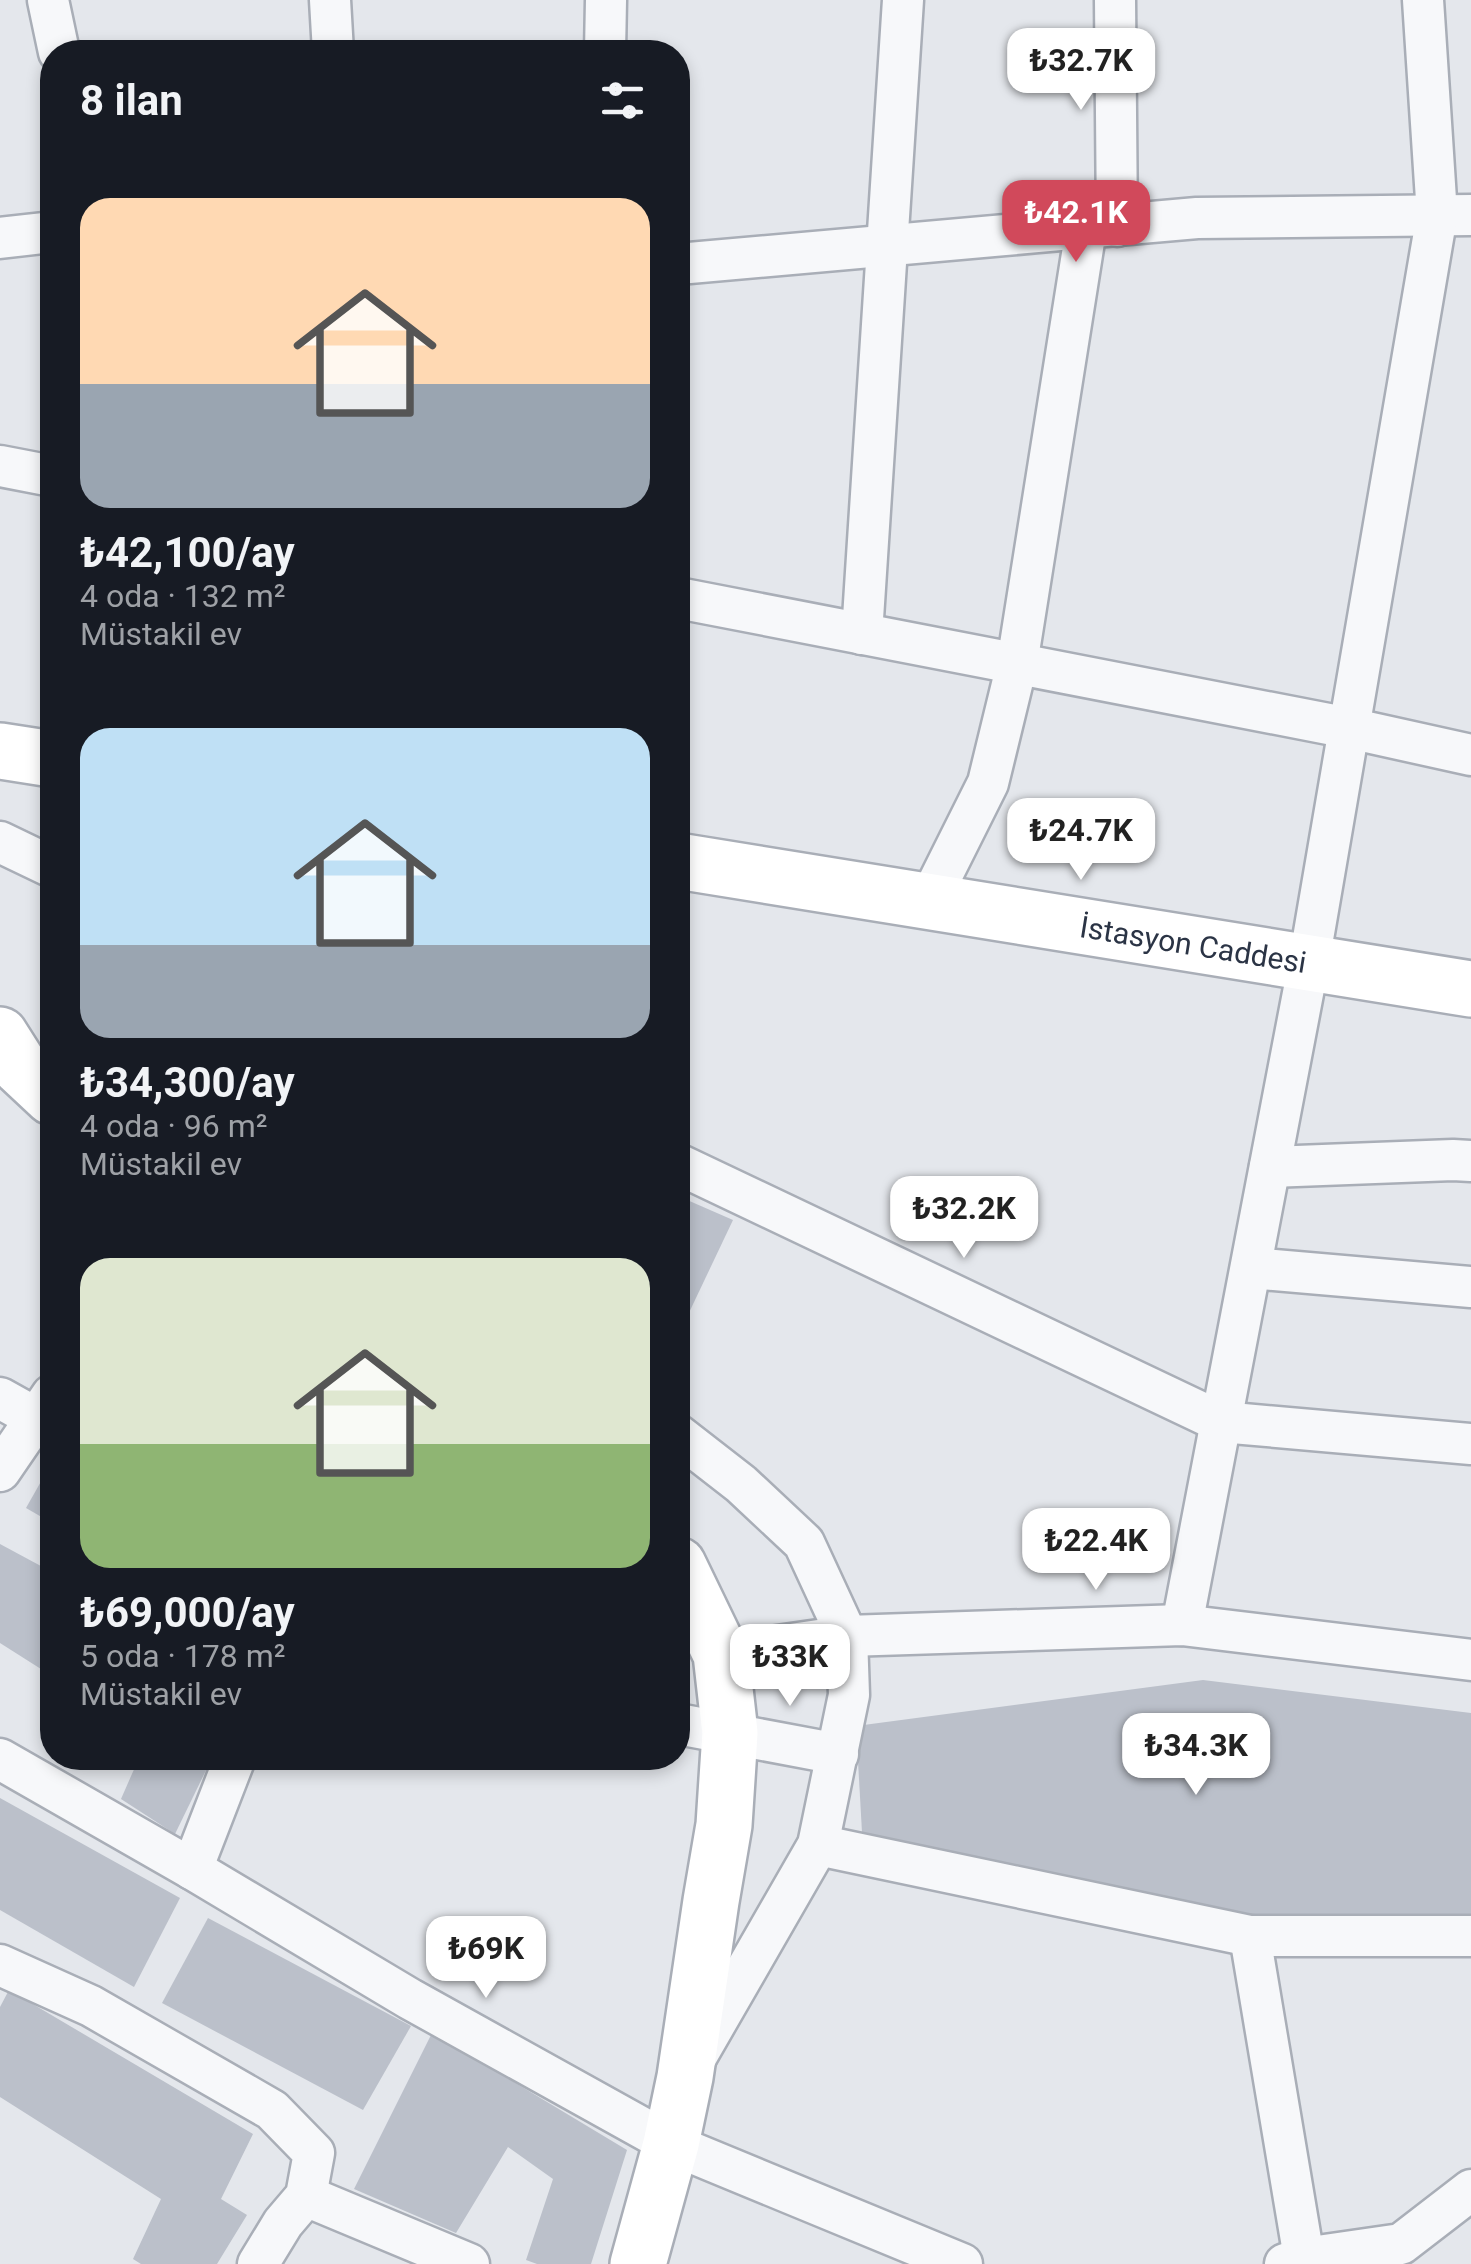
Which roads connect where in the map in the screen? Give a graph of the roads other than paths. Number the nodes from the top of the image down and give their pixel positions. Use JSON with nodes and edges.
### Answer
{"nodes":[{"id":1,"x":48,"y":0,"type":"edge"},
{"id":2,"x":330,"y":0,"type":"edge"},
{"id":3,"x":606,"y":0,"type":"edge"},
{"id":4,"x":903,"y":0,"type":"edge"},
{"id":5,"x":1115,"y":0,"type":"edge"},
{"id":6,"x":1423,"y":0,"type":"edge"},
{"id":7,"x":57,"y":40,"type":"edge"},
{"id":8,"x":332,"y":40,"type":"edge"},
{"id":9,"x":605,"y":40,"type":"edge"},
{"id":10,"x":1454,"y":215,"type":"edge"},
{"id":11,"x":1101,"y":227,"type":"junction"},
{"id":12,"x":40,"y":233,"type":"edge"},
{"id":13,"x":0,"y":238,"type":"edge"},
{"id":14,"x":889,"y":246,"type":"junction"},
{"id":15,"x":690,"y":263,"type":"edge"},
{"id":16,"x":0,"y":466,"type":"edge"},
{"id":17,"x":40,"y":474,"type":"edge"},
{"id":18,"x":690,"y":600,"type":"edge"},
{"id":19,"x":862,"y":634,"type":"junction"},
{"id":20,"x":1017,"y":664,"type":"junction"},
{"id":21,"x":1349,"y":728,"type":"junction"},
{"id":22,"x":0,"y":751,"type":"edge"},
{"id":23,"x":1471,"y":755,"type":"edge"},
{"id":24,"x":40,"y":758,"type":"edge"},
{"id":25,"x":0,"y":842,"type":"edge"},
{"id":26,"x":40,"y":861,"type":"edge"},
{"id":27,"x":690,"y":863,"type":"edge"},
{"id":28,"x":929,"y":901,"type":"junction"},
{"id":29,"x":1310,"y":962,"type":"junction"},
{"id":30,"x":1471,"y":988,"type":"edge"},
{"id":31,"x":15,"y":1048,"type":"edge"},
{"id":32,"x":40,"y":1085,"type":"edge"},
{"id":33,"x":1471,"y":1161,"type":"edge"},
{"id":34,"x":1270,"y":1167,"type":"junction"},
{"id":35,"x":690,"y":1170,"type":"edge"},
{"id":36,"x":1251,"y":1268,"type":"junction"},
{"id":37,"x":1471,"y":1287,"type":"edge"},
{"id":38,"x":0,"y":1398,"type":"edge"},
{"id":39,"x":40,"y":1412,"type":"edge"},
{"id":40,"x":1221,"y":1422,"type":"junction"},
{"id":41,"x":40,"y":1423,"type":"edge"},
{"id":42,"x":690,"y":1444,"type":"edge"},
{"id":43,"x":1471,"y":1444,"type":"edge"},
{"id":44,"x":0,"y":1472,"type":"edge"},
{"id":45,"x":690,"y":1590,"type":"edge"},
{"id":46,"x":1182,"y":1626,"type":"junction"},
{"id":47,"x":847,"y":1636,"type":"junction"},
{"id":48,"x":721,"y":1654,"type":"junction"},
{"id":49,"x":1471,"y":1660,"type":"edge"},
{"id":50,"x":690,"y":1726,"type":"edge"},
{"id":51,"x":730,"y":1733,"type":"junction"},
{"id":52,"x":838,"y":1754,"type":"junction"},
{"id":53,"x":0,"y":1759,"type":"edge"},
{"id":54,"x":230,"y":1770,"type":"edge"},
{"id":55,"x":818,"y":1845,"type":"junction"},
{"id":56,"x":192,"y":1869,"type":"junction"},
{"id":57,"x":1250,"y":1936,"type":"junction"},
{"id":58,"x":1471,"y":1936,"type":"edge"},
{"id":59,"x":0,"y":1965,"type":"edge"},
{"id":60,"x":685,"y":2077,"type":"junction"},
{"id":61,"x":670,"y":2144,"type":"junction"},
{"id":62,"x":1471,"y":2190,"type":"edge"},
{"id":63,"x":306,"y":2196,"type":"junction"},
{"id":64,"x":1294,"y":2261,"type":"edge"},
{"id":65,"x":258,"y":2264,"type":"edge"},
{"id":66,"x":468,"y":2264,"type":"edge"},
{"id":67,"x":638,"y":2264,"type":"edge"},
{"id":68,"x":962,"y":2264,"type":"edge"}],
"edges":[{"from":1,"to":7,"type":"street"},
{"from":2,"to":8,"type":"street"},
{"from":3,"to":9,"type":"street"},
{"from":4,"to":14,"type":"street"},
{"from":5,"to":11,"type":"street"},
{"from":6,"to":10,"type":"street"},
{"from":10,"to":11,"type":"street"},
{"from":10,"to":21,"type":"street"},
{"from":11,"to":14,"type":"street"},
{"from":11,"to":20,"type":"street"},
{"from":12,"to":13,"type":"street"},
{"from":14,"to":15,"type":"street"},
{"from":14,"to":19,"type":"street"},
{"from":16,"to":17,"type":"street"},
{"from":18,"to":19,"type":"street"},
{"from":19,"to":20,"type":"street"},
{"from":20,"to":21,"type":"street"},
{"from":20,"to":28,"type":"street"},
{"from":21,"to":23,"type":"street"},
{"from":21,"to":29,"type":"street"},
{"from":22,"to":24,"type":"main road"},
{"from":25,"to":26,"type":"street"},
{"from":27,"to":28,"type":"main road","name":"İstasyon Caddesi"},
{"from":28,"to":29,"type":"main road","name":"İstasyon Caddesi"},
{"from":29,"to":30,"type":"main road","name":"İstasyon Caddesi"},
{"from":29,"to":34,"type":"street"},
{"from":31,"to":32,"type":"main road"},
{"from":33,"to":34,"type":"street"},
{"from":34,"to":36,"type":"street"},
{"from":35,"to":40,"type":"street"},
{"from":36,"to":37,"type":"street"},
{"from":36,"to":40,"type":"street"},
{"from":38,"to":39,"type":"street"},
{"from":40,"to":43,"type":"street"},
{"from":40,"to":46,"type":"street"},
{"from":41,"to":44,"type":"street"},
{"from":42,"to":47,"type":"street"},
{"from":45,"to":48,"type":"main road"},
{"from":46,"to":47,"type":"street"},
{"from":46,"to":49,"type":"street"},
{"from":47,"to":48,"type":"street"},
{"from":47,"to":52,"type":"street"},
{"from":48,"to":51,"type":"main road"},
{"from":50,"to":51,"type":"street"},
{"from":51,"to":52,"type":"street"},
{"from":51,"to":60,"type":"main road"},
{"from":52,"to":55,"type":"street"},
{"from":53,"to":56,"type":"street"},
{"from":54,"to":56,"type":"street"},
{"from":55,"to":57,"type":"street"},
{"from":55,"to":60,"type":"street"},
{"from":56,"to":61,"type":"street"},
{"from":57,"to":58,"type":"street"},
{"from":57,"to":64,"type":"street"},
{"from":59,"to":63,"type":"street"},
{"from":60,"to":61,"type":"main road"},
{"from":61,"to":67,"type":"main road"},
{"from":61,"to":68,"type":"street"},
{"from":62,"to":64,"type":"street"},
{"from":63,"to":65,"type":"street"},
{"from":63,"to":66,"type":"street"}]}
